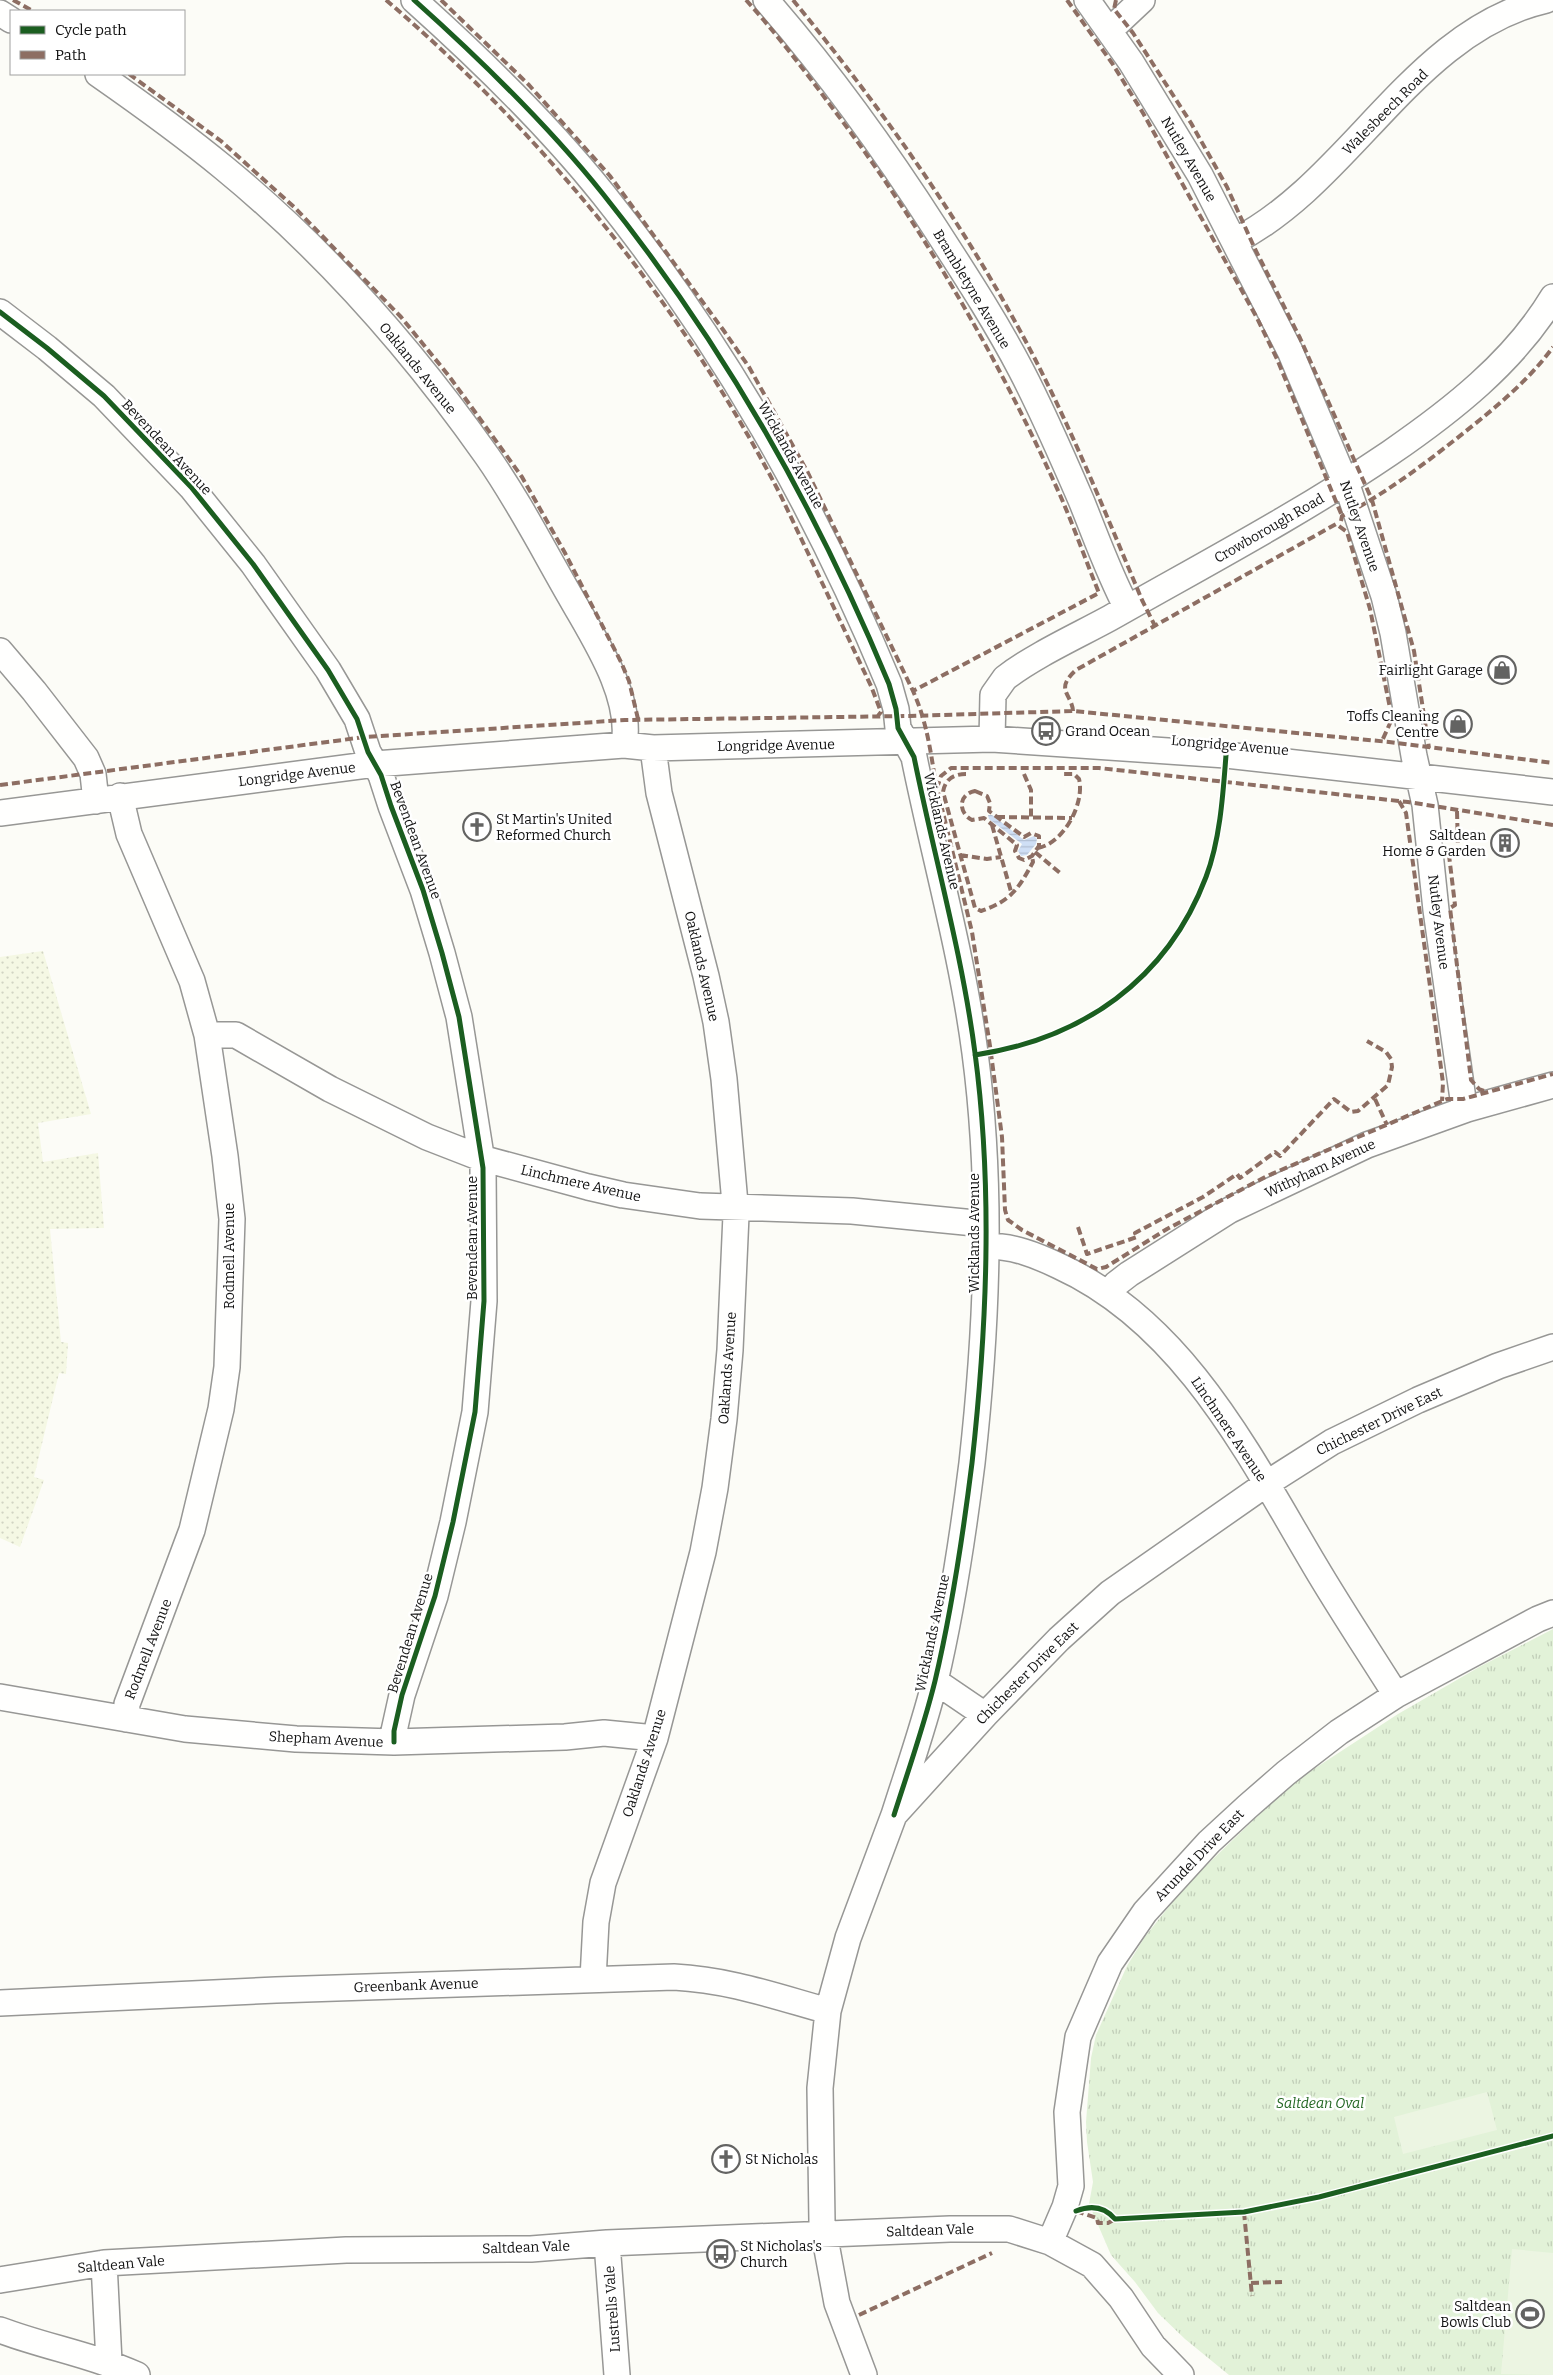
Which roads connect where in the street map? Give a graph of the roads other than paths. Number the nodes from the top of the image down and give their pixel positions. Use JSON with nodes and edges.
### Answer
{"nodes":[{"id":1,"x":414,"y":0,"type":"edge"},
{"id":2,"x":766,"y":0,"type":"edge"},
{"id":3,"x":1087,"y":0,"type":"edge"},
{"id":4,"x":1142,"y":0,"type":"edge"},
{"id":5,"x":1546,"y":0,"type":"edge"},
{"id":6,"x":1109,"y":30,"type":"junction"},
{"id":7,"x":99,"y":75,"type":"edge"},
{"id":8,"x":1235,"y":241,"type":"junction"},
{"id":9,"x":1552,"y":303,"type":"edge"},
{"id":10,"x":0,"y":312,"type":"edge"},
{"id":11,"x":1346,"y":483,"type":"junction"},
{"id":12,"x":1127,"y":608,"type":"junction"},
{"id":13,"x":0,"y":651,"type":"edge"},
{"id":14,"x":992,"y":739,"type":"junction"},
{"id":15,"x":904,"y":742,"type":"junction"},
{"id":16,"x":624,"y":745,"type":"junction"},
{"id":17,"x":653,"y":748,"type":"junction"},
{"id":18,"x":376,"y":764,"type":"junction"},
{"id":19,"x":1419,"y":775,"type":"junction"},
{"id":20,"x":1553,"y":792,"type":"edge"},
{"id":21,"x":108,"y":798,"type":"junction"},
{"id":22,"x":0,"y":813,"type":"edge"},
{"id":23,"x":207,"y":1035,"type":"junction"},
{"id":24,"x":1553,"y":1085,"type":"edge"},
{"id":25,"x":1467,"y":1109,"type":"junction"},
{"id":26,"x":482,"y":1158,"type":"junction"},
{"id":27,"x":735,"y":1206,"type":"junction"},
{"id":28,"x":986,"y":1235,"type":"junction"},
{"id":29,"x":1108,"y":1293,"type":"junction"},
{"id":30,"x":1553,"y":1347,"type":"edge"},
{"id":31,"x":1266,"y":1484,"type":"junction"},
{"id":32,"x":1553,"y":1613,"type":"edge"},
{"id":33,"x":935,"y":1681,"type":"junction"},
{"id":34,"x":1396,"y":1695,"type":"junction"},
{"id":35,"x":0,"y":1697,"type":"edge"},
{"id":36,"x":985,"y":1714,"type":"junction"},
{"id":37,"x":126,"y":1719,"type":"junction"},
{"id":38,"x":655,"y":1738,"type":"junction"},
{"id":39,"x":394,"y":1742,"type":"junction"},
{"id":40,"x":894,"y":1815,"type":"junction"},
{"id":41,"x":593,"y":1979,"type":"junction"},
{"id":42,"x":0,"y":2003,"type":"edge"},
{"id":43,"x":828,"y":2011,"type":"junction"},
{"id":44,"x":824,"y":2234,"type":"junction"},
{"id":45,"x":1050,"y":2242,"type":"junction"},
{"id":46,"x":607,"y":2243,"type":"junction"},
{"id":47,"x":104,"y":2263,"type":"junction"},
{"id":48,"x":0,"y":2280,"type":"edge"},
{"id":49,"x":0,"y":2330,"type":"edge"},
{"id":50,"x":109,"y":2362,"type":"junction"},
{"id":51,"x":137,"y":2375,"type":"edge"},
{"id":52,"x":617,"y":2375,"type":"edge"},
{"id":53,"x":864,"y":2375,"type":"edge"},
{"id":54,"x":1181,"y":2375,"type":"edge"}],
"edges":[{"from":1,"to":15,"type":"street","name":"Wicklands Avenue"},
{"from":2,"to":12,"type":"street","name":"Brambletyne Avenue"},
{"from":3,"to":6,"type":"street","name":"Nutley Avenue"},
{"from":4,"to":6,"type":"street"},
{"from":5,"to":8,"type":"street","name":"Walesbeech Road"},
{"from":6,"to":8,"type":"street","name":"Nutley Avenue"},
{"from":7,"to":16,"type":"street","name":"Oaklands Avenue"},
{"from":8,"to":11,"type":"street","name":"Nutley Avenue"},
{"from":9,"to":11,"type":"street","name":"Crowborough Road"},
{"from":10,"to":18,"type":"street","name":"Bevendean Avenue"},
{"from":11,"to":12,"type":"street","name":"Crowborough Road"},
{"from":11,"to":19,"type":"street","name":"Nutley Avenue"},
{"from":12,"to":14,"type":"street","name":"Crowborough Road"},
{"from":13,"to":21,"type":"street","name":"Rodmell Avenue"},
{"from":14,"to":15,"type":"street","name":"Longridge Avenue"},
{"from":14,"to":19,"type":"street","name":"Longridge Avenue"},
{"from":15,"to":17,"type":"street","name":"Longridge Avenue"},
{"from":15,"to":28,"type":"street","name":"Wicklands Avenue"},
{"from":16,"to":17,"type":"street","name":"Longridge Avenue"},
{"from":16,"to":18,"type":"street","name":"Longridge Avenue"},
{"from":17,"to":27,"type":"street","name":"Oaklands Avenue"},
{"from":18,"to":21,"type":"street","name":"Longridge Avenue"},
{"from":18,"to":26,"type":"street","name":"Bevendean Avenue"},
{"from":19,"to":20,"type":"street","name":"Longridge Avenue"},
{"from":19,"to":25,"type":"street","name":"Nutley Avenue"},
{"from":21,"to":22,"type":"street","name":"Longridge Avenue"},
{"from":21,"to":23,"type":"street","name":"Rodmell Avenue"},
{"from":23,"to":26,"type":"street","name":"Linchmere Avenue"},
{"from":23,"to":37,"type":"street","name":"Rodmell Avenue"},
{"from":24,"to":25,"type":"street","name":"Withyham Avenue"},
{"from":25,"to":29,"type":"street","name":"Withyham Avenue"},
{"from":26,"to":27,"type":"street","name":"Linchmere Avenue"},
{"from":26,"to":39,"type":"street","name":"Bevendean Avenue"},
{"from":27,"to":28,"type":"street","name":"Linchmere Avenue"},
{"from":27,"to":38,"type":"street","name":"Oaklands Avenue"},
{"from":28,"to":29,"type":"street","name":"Linchmere Avenue"},
{"from":28,"to":33,"type":"street","name":"Wicklands Avenue"},
{"from":29,"to":31,"type":"street","name":"Linchmere Avenue"},
{"from":30,"to":31,"type":"street","name":"Chichester Drive East"},
{"from":31,"to":34,"type":"street","name":"Linchmere Avenue"},
{"from":31,"to":36,"type":"street","name":"Chichester Drive East"},
{"from":32,"to":34,"type":"street","name":"Arundel Drive East"},
{"from":33,"to":36,"type":"street","name":"Wicklands Avenue"},
{"from":33,"to":40,"type":"street","name":"Wicklands Avenue"},
{"from":34,"to":45,"type":"street","name":"Arundel Drive East"},
{"from":35,"to":37,"type":"street","name":"Shepham Avenue"},
{"from":36,"to":40,"type":"street","name":"Chichester Drive East"},
{"from":37,"to":39,"type":"street","name":"Shepham Avenue"},
{"from":38,"to":39,"type":"street","name":"Shepham Avenue"},
{"from":38,"to":41,"type":"street","name":"Oaklands Avenue"},
{"from":40,"to":43,"type":"street","name":"Chichester Drive East"},
{"from":41,"to":42,"type":"street","name":"Greenbank Avenue"},
{"from":41,"to":43,"type":"street","name":"Greenbank Avenue"},
{"from":43,"to":44,"type":"street","name":"Chichester Drive East"},
{"from":44,"to":45,"type":"street","name":"Saltdean Vale"},
{"from":44,"to":46,"type":"street","name":"Saltdean Vale"},
{"from":44,"to":53,"type":"street","name":"Chichester Drive East"},
{"from":45,"to":54,"type":"street","name":"Saltdean Vale"},
{"from":46,"to":47,"type":"street","name":"Saltdean Vale"},
{"from":46,"to":52,"type":"street","name":"Lustrells Vale"},
{"from":47,"to":48,"type":"street","name":"Saltdean Vale"},
{"from":47,"to":50,"type":"street"},
{"from":49,"to":50,"type":"street"},
{"from":50,"to":51,"type":"street"}]}
